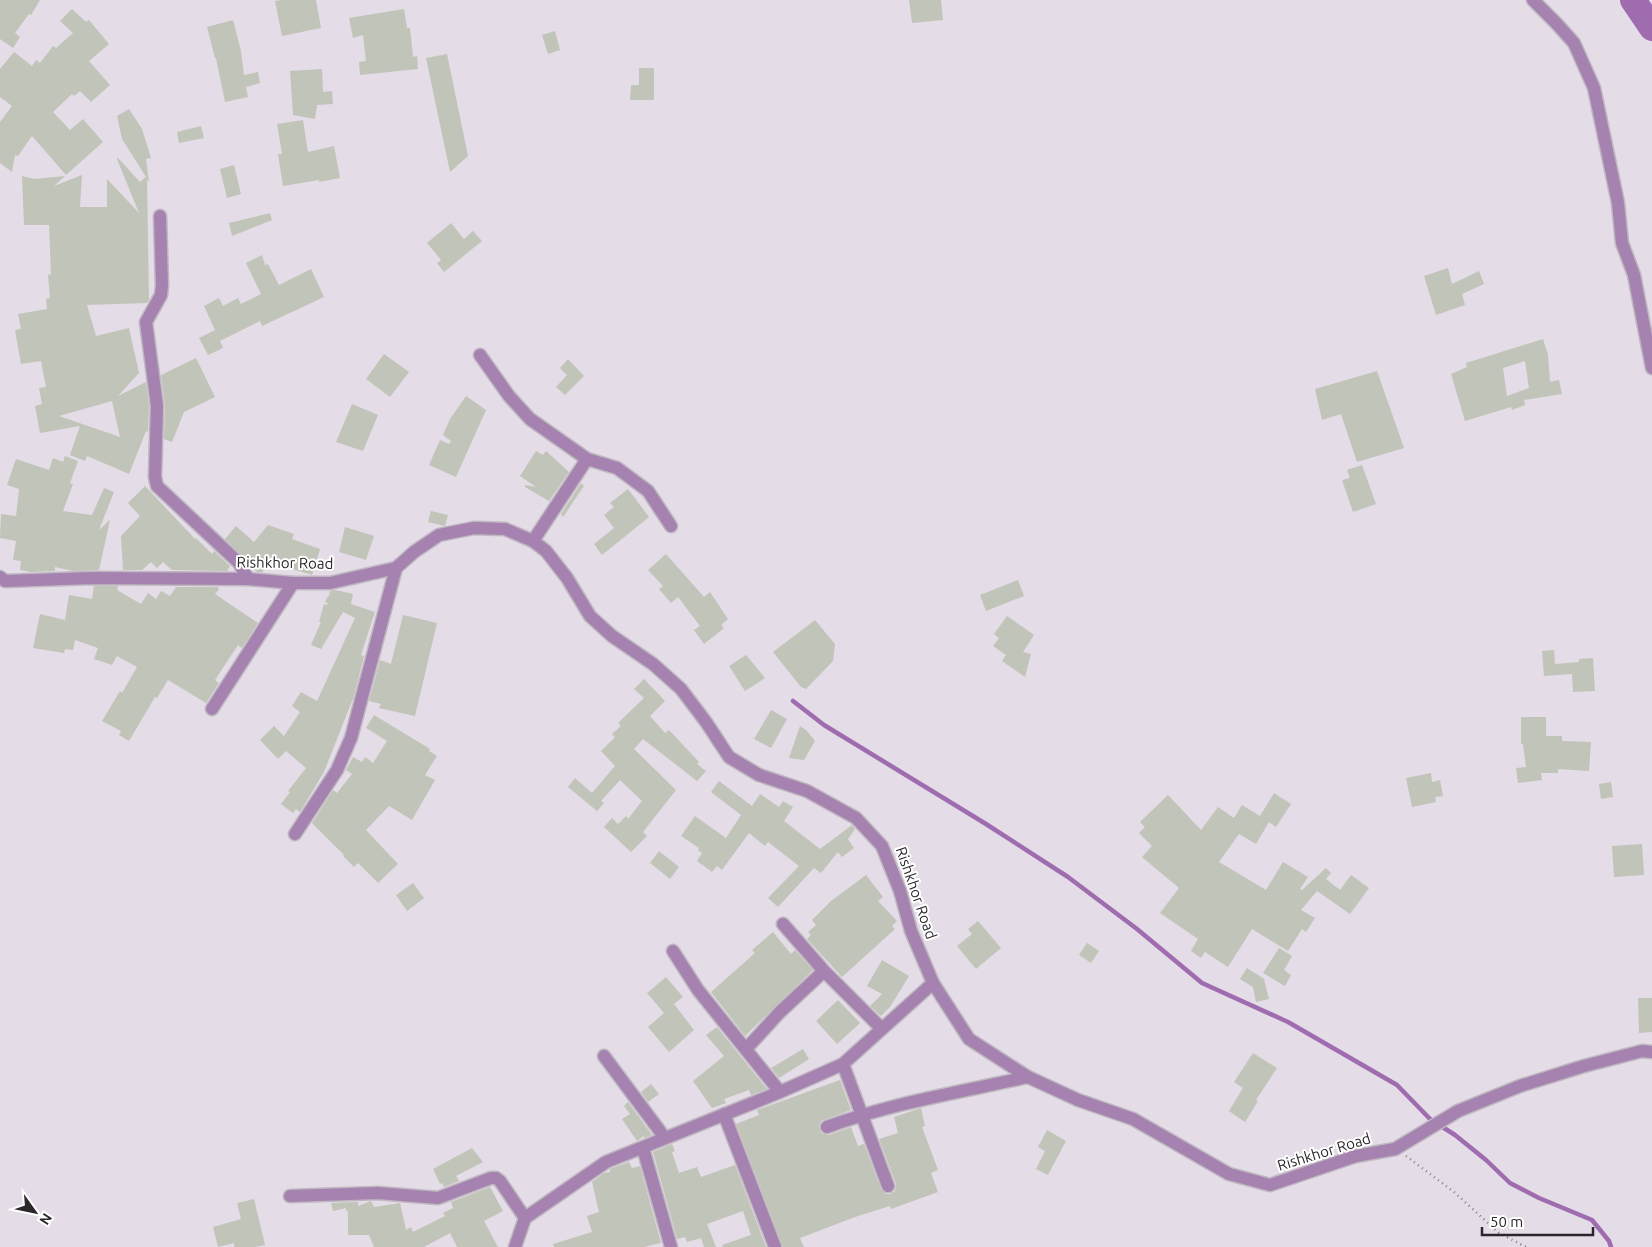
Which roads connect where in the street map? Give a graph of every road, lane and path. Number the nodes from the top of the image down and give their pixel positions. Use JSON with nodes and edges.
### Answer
{"nodes":[{"id":1,"x":1533,"y":0,"type":"edge"},
{"id":2,"x":160,"y":216,"type":"dead end"},
{"id":3,"x":480,"y":355,"type":"dead end"},
{"id":4,"x":1652,"y":368,"type":"edge"},
{"id":5,"x":587,"y":459,"type":"junction"},
{"id":6,"x":671,"y":526,"type":"dead end"},
{"id":7,"x":533,"y":541,"type":"junction"},
{"id":8,"x":396,"y":568,"type":"junction"},
{"id":9,"x":248,"y":579,"type":"junction"},
{"id":10,"x":2,"y":583,"type":"edge"},
{"id":11,"x":293,"y":583,"type":"junction"},
{"id":12,"x":212,"y":709,"type":"dead end"},
{"id":13,"x":295,"y":834,"type":"dead end"},
{"id":14,"x":783,"y":924,"type":"dead end"},
{"id":15,"x":673,"y":951,"type":"dead end"},
{"id":16,"x":824,"y":972,"type":"junction"},
{"id":17,"x":933,"y":983,"type":"junction"},
{"id":18,"x":882,"y":1028,"type":"junction"},
{"id":19,"x":746,"y":1049,"type":"junction"},
{"id":20,"x":1652,"y":1052,"type":"edge"},
{"id":21,"x":604,"y":1056,"type":"dead end"},
{"id":22,"x":843,"y":1064,"type":"junction"},
{"id":23,"x":1028,"y":1078,"type":"junction"},
{"id":24,"x":780,"y":1092,"type":"junction"},
{"id":25,"x":724,"y":1114,"type":"junction"},
{"id":26,"x":862,"y":1114,"type":"junction"},
{"id":27,"x":827,"y":1127,"type":"dead end"},
{"id":28,"x":665,"y":1138,"type":"junction"},
{"id":29,"x":643,"y":1148,"type":"junction"},
{"id":30,"x":1395,"y":1149,"type":"junction"},
{"id":31,"x":888,"y":1186,"type":"dead end"},
{"id":32,"x":290,"y":1196,"type":"dead end"},
{"id":33,"x":525,"y":1218,"type":"junction"},
{"id":34,"x":515,"y":1247,"type":"edge"},
{"id":35,"x":671,"y":1247,"type":"edge"},
{"id":36,"x":775,"y":1247,"type":"edge"},
{"id":37,"x":1526,"y":1247,"type":"edge"}],
"edges":[{"from":1,"to":4,"type":"street"},
{"from":2,"to":9,"type":"street"},
{"from":3,"to":5,"type":"street"},
{"from":5,"to":6,"type":"street"},
{"from":5,"to":7,"type":"street"},
{"from":7,"to":8,"type":"street","name":"Rishkhor Road"},
{"from":7,"to":17,"type":"street","name":"Rishkhor Road"},
{"from":8,"to":11,"type":"street","name":"Rishkhor Road"},
{"from":8,"to":13,"type":"street"},
{"from":9,"to":10,"type":"street","name":"Rishkhor Road"},
{"from":9,"to":11,"type":"street","name":"Rishkhor Road"},
{"from":11,"to":12,"type":"street"},
{"from":14,"to":16,"type":"street"},
{"from":15,"to":19,"type":"street"},
{"from":16,"to":18,"type":"street"},
{"from":16,"to":19,"type":"street"},
{"from":17,"to":18,"type":"street"},
{"from":17,"to":23,"type":"street","name":"Rishkhor Road"},
{"from":18,"to":22,"type":"street"},
{"from":19,"to":24,"type":"street"},
{"from":20,"to":30,"type":"street","name":"Rishkhor Road"},
{"from":21,"to":28,"type":"street"},
{"from":22,"to":24,"type":"street"},
{"from":22,"to":26,"type":"street"},
{"from":23,"to":26,"type":"street"},
{"from":23,"to":30,"type":"street","name":"Rishkhor Road"},
{"from":24,"to":25,"type":"street"},
{"from":25,"to":28,"type":"street"},
{"from":25,"to":36,"type":"street"},
{"from":26,"to":27,"type":"street"},
{"from":26,"to":31,"type":"street"},
{"from":28,"to":29,"type":"street"},
{"from":29,"to":33,"type":"street"},
{"from":29,"to":35,"type":"street"},
{"from":30,"to":37,"type":"path"},
{"from":32,"to":33,"type":"street"},
{"from":33,"to":34,"type":"street"}]}
